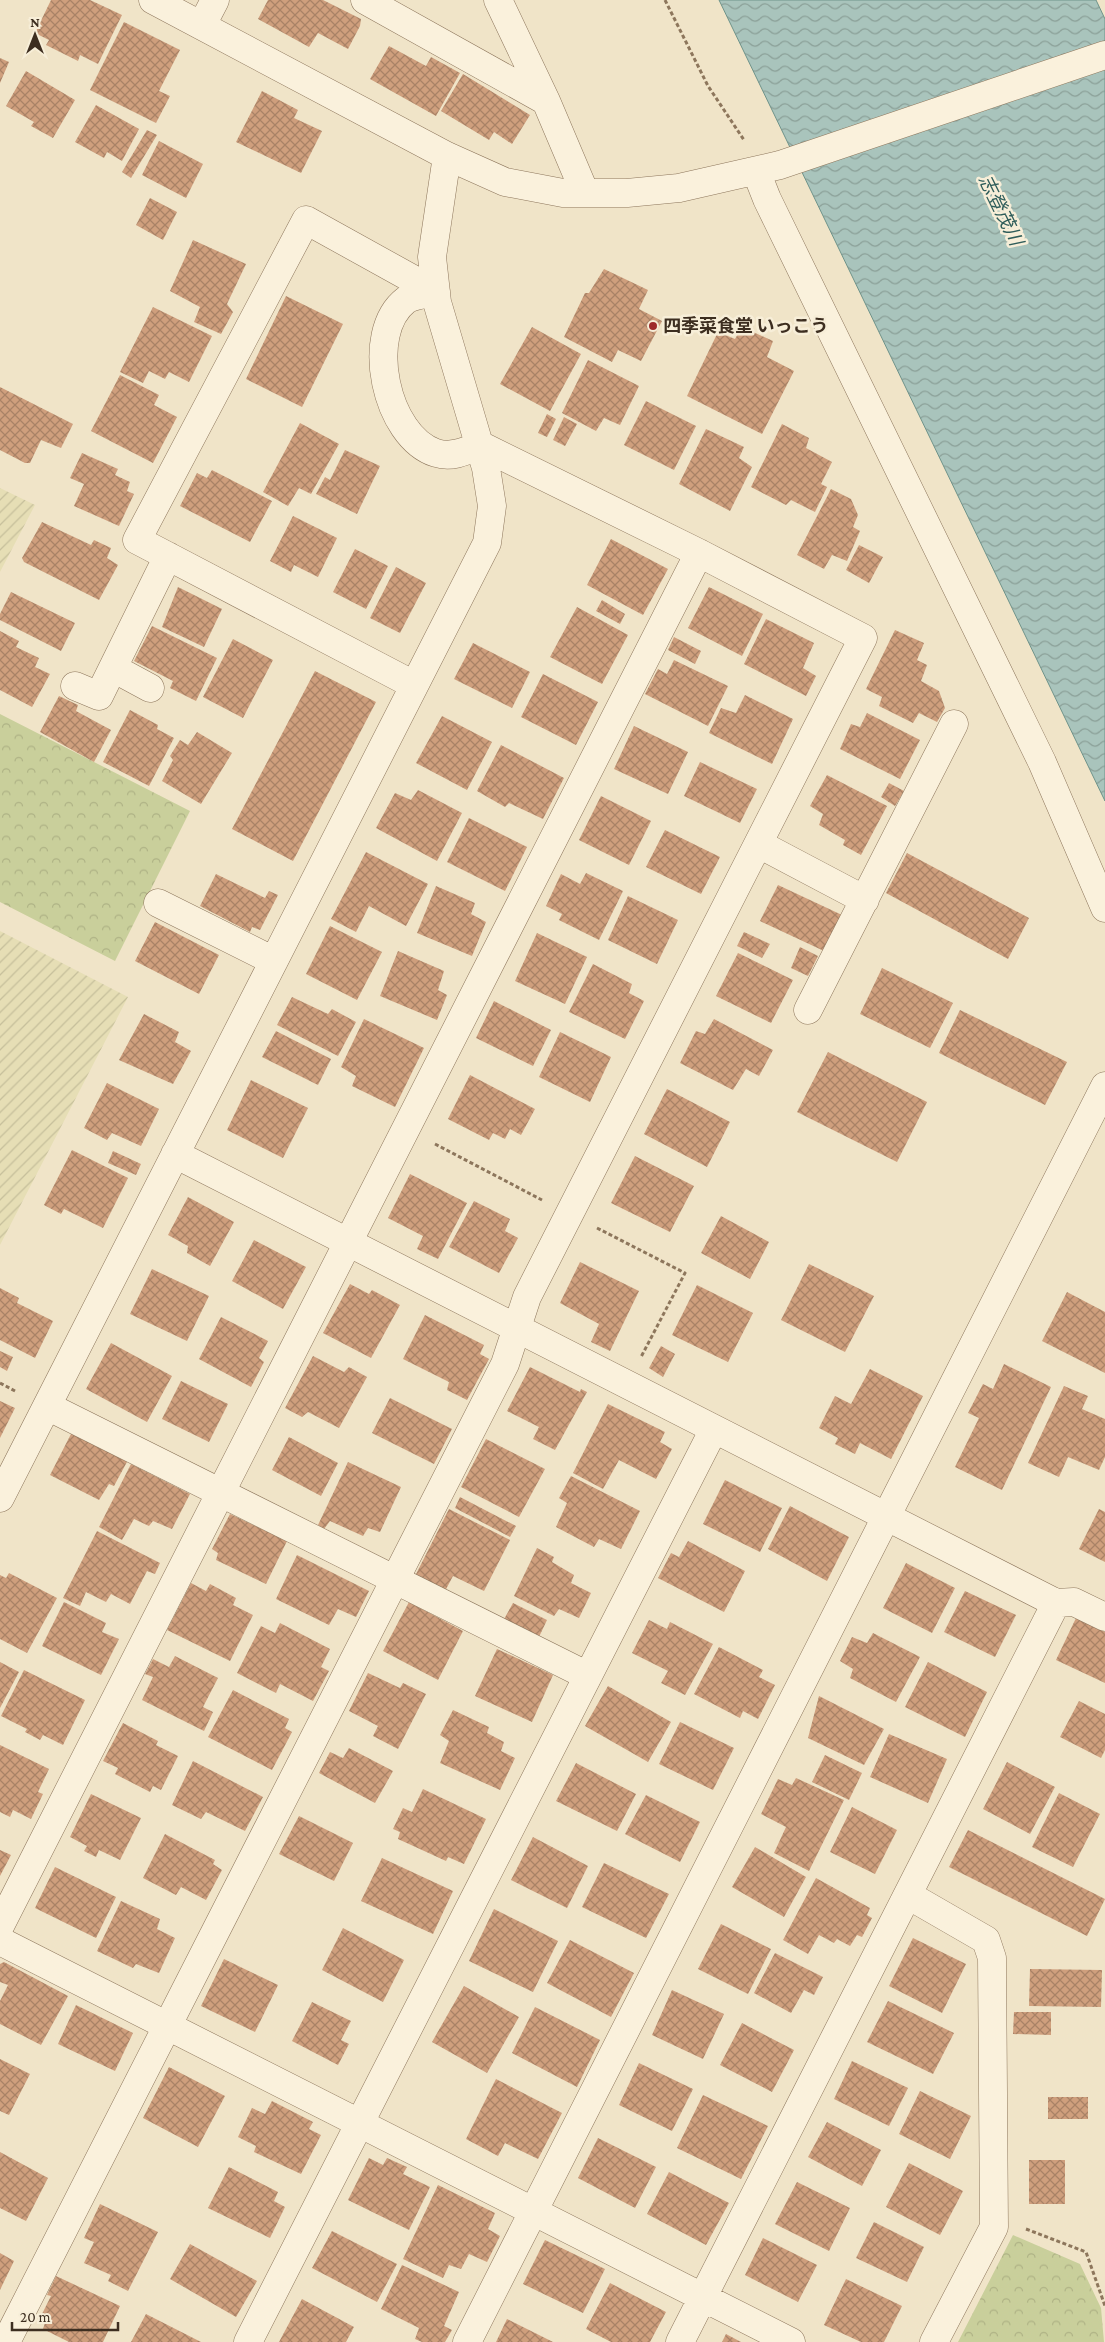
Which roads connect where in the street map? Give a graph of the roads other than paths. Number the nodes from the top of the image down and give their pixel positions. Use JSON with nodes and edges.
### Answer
{"nodes":[{"id":1,"x":153,"y":0,"type":"edge"},
{"id":2,"x":215,"y":0,"type":"edge"},
{"id":3,"x":365,"y":0,"type":"edge"},
{"id":4,"x":498,"y":0,"type":"edge"},
{"id":5,"x":202,"y":25,"type":"junction"},
{"id":6,"x":1105,"y":56,"type":"edge"},
{"id":7,"x":546,"y":101,"type":"junction"},
{"id":8,"x":447,"y":156,"type":"junction"},
{"id":9,"x":768,"y":168,"type":"junction"},
{"id":10,"x":585,"y":193,"type":"junction"},
{"id":11,"x":436,"y":292,"type":"junction"},
{"id":12,"x":480,"y":445,"type":"junction"},
{"id":13,"x":699,"y":553,"type":"junction"},
{"id":14,"x":168,"y":556,"type":"junction"},
{"id":15,"x":114,"y":668,"type":"junction"},
{"id":16,"x":414,"y":685,"type":"junction"},
{"id":17,"x":75,"y":686,"type":"dead end"},
{"id":18,"x":150,"y":688,"type":"dead end"},
{"id":19,"x":954,"y":724,"type":"dead end"},
{"id":20,"x":758,"y":844,"type":"junction"},
{"id":21,"x":865,"y":900,"type":"junction"},
{"id":22,"x":158,"y":903,"type":"dead end"},
{"id":23,"x":1105,"y":908,"type":"edge"},
{"id":24,"x":274,"y":961,"type":"junction"},
{"id":25,"x":808,"y":1010,"type":"dead end"},
{"id":26,"x":1105,"y":1086,"type":"edge"},
{"id":27,"x":175,"y":1154,"type":"junction"},
{"id":28,"x":348,"y":1242,"type":"junction"},
{"id":29,"x":517,"y":1328,"type":"junction"},
{"id":30,"x":47,"y":1406,"type":"junction"},
{"id":31,"x":714,"y":1429,"type":"junction"},
{"id":32,"x":221,"y":1493,"type":"junction"},
{"id":33,"x":0,"y":1498,"type":"edge"},
{"id":34,"x":886,"y":1517,"type":"junction"},
{"id":35,"x":395,"y":1580,"type":"junction"},
{"id":36,"x":1056,"y":1603,"type":"junction"},
{"id":37,"x":1105,"y":1617,"type":"edge"},
{"id":38,"x":588,"y":1676,"type":"junction"},
{"id":39,"x":908,"y":1895,"type":"junction"},
{"id":40,"x":0,"y":1926,"type":"edge"},
{"id":41,"x":0,"y":1941,"type":"edge"},
{"id":42,"x":167,"y":2026,"type":"junction"},
{"id":43,"x":359,"y":2124,"type":"junction"},
{"id":44,"x":533,"y":2211,"type":"junction"},
{"id":45,"x":702,"y":2297,"type":"junction"},
{"id":46,"x":6,"y":2342,"type":"edge"},
{"id":47,"x":248,"y":2342,"type":"edge"},
{"id":48,"x":467,"y":2342,"type":"edge"},
{"id":49,"x":680,"y":2342,"type":"edge"},
{"id":50,"x":791,"y":2342,"type":"edge"},
{"id":51,"x":934,"y":2342,"type":"edge"}],
"edges":[{"from":1,"to":5,"type":"street"},
{"from":2,"to":5,"type":"street"},
{"from":3,"to":7,"type":"street"},
{"from":4,"to":7,"type":"street"},
{"from":5,"to":8,"type":"street"},
{"from":6,"to":9,"type":"street"},
{"from":7,"to":10,"type":"street"},
{"from":8,"to":10,"type":"street"},
{"from":8,"to":11,"type":"street"},
{"from":9,"to":10,"type":"street"},
{"from":9,"to":23,"type":"street"},
{"from":11,"to":12,"type":"street"},
{"from":11,"to":12,"type":"street"},
{"from":11,"to":14,"type":"street"},
{"from":12,"to":13,"type":"street"},
{"from":12,"to":16,"type":"street"},
{"from":13,"to":20,"type":"street"},
{"from":13,"to":28,"type":"street"},
{"from":14,"to":15,"type":"street"},
{"from":14,"to":16,"type":"street"},
{"from":15,"to":17,"type":"street"},
{"from":15,"to":18,"type":"street"},
{"from":16,"to":24,"type":"street"},
{"from":19,"to":21,"type":"street"},
{"from":20,"to":21,"type":"street"},
{"from":20,"to":29,"type":"street"},
{"from":21,"to":25,"type":"street"},
{"from":22,"to":24,"type":"street"},
{"from":24,"to":27,"type":"street"},
{"from":26,"to":34,"type":"street"},
{"from":27,"to":28,"type":"street"},
{"from":27,"to":30,"type":"street"},
{"from":28,"to":29,"type":"street"},
{"from":28,"to":32,"type":"street"},
{"from":29,"to":31,"type":"street"},
{"from":29,"to":35,"type":"street"},
{"from":30,"to":32,"type":"street"},
{"from":30,"to":33,"type":"street"},
{"from":31,"to":34,"type":"street"},
{"from":31,"to":38,"type":"street"},
{"from":32,"to":35,"type":"street"},
{"from":32,"to":40,"type":"street"},
{"from":34,"to":36,"type":"street"},
{"from":34,"to":44,"type":"street"},
{"from":35,"to":38,"type":"street"},
{"from":35,"to":42,"type":"street"},
{"from":36,"to":37,"type":"street"},
{"from":36,"to":39,"type":"street"},
{"from":38,"to":43,"type":"street"},
{"from":39,"to":45,"type":"street"},
{"from":39,"to":51,"type":"street"},
{"from":41,"to":42,"type":"street"},
{"from":42,"to":43,"type":"street"},
{"from":42,"to":46,"type":"street"},
{"from":43,"to":44,"type":"street"},
{"from":43,"to":47,"type":"street"},
{"from":44,"to":45,"type":"street"},
{"from":44,"to":48,"type":"street"},
{"from":45,"to":49,"type":"street"},
{"from":45,"to":50,"type":"street"}]}
